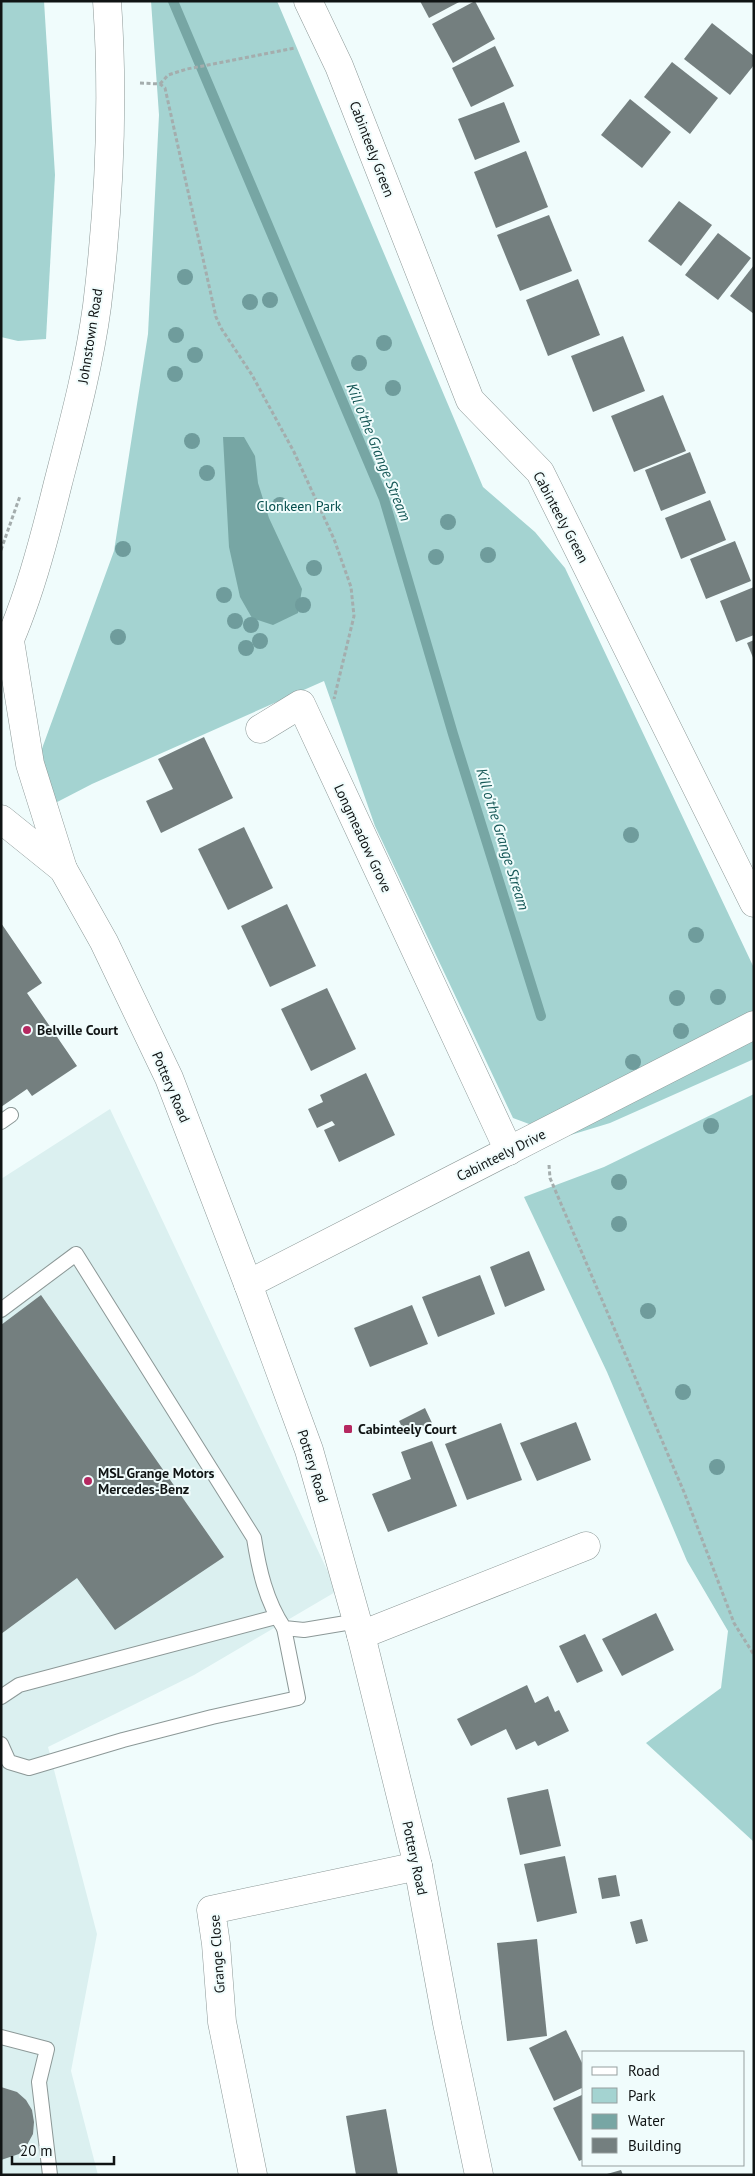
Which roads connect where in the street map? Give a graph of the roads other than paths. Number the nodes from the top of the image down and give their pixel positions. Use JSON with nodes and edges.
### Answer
{"nodes":[{"id":1,"x":107,"y":1,"type":"edge"},
{"id":2,"x":308,"y":1,"type":"edge"},
{"id":3,"x":6,"y":650,"type":"edge"},
{"id":4,"x":260,"y":728,"type":"dead end"},
{"id":5,"x":1,"y":819,"type":"edge"},
{"id":6,"x":63,"y":869,"type":"junction"},
{"id":7,"x":754,"y":903,"type":"edge"},
{"id":8,"x":754,"y":1025,"type":"edge"},
{"id":9,"x":509,"y":1151,"type":"junction"},
{"id":10,"x":248,"y":1284,"type":"junction"},
{"id":11,"x":1,"y":1310,"type":"edge"},
{"id":12,"x":586,"y":1546,"type":"dead end"},
{"id":13,"x":280,"y":1622,"type":"junction"},
{"id":14,"x":359,"y":1628,"type":"junction"},
{"id":15,"x":1,"y":1696,"type":"edge"},
{"id":16,"x":1,"y":1744,"type":"edge"},
{"id":17,"x":418,"y":1866,"type":"junction"},
{"id":18,"x":1,"y":2038,"type":"edge"},
{"id":19,"x":50,"y":2175,"type":"edge"},
{"id":20,"x":253,"y":2175,"type":"edge"},
{"id":21,"x":479,"y":2175,"type":"edge"}],
"edges":[{"from":1,"to":3,"type":"street","name":"Johnstown Road"},
{"from":2,"to":7,"type":"street","name":"Cabinteely Green"},
{"from":3,"to":6,"type":"street"},
{"from":4,"to":9,"type":"street","name":"Longmeadow Grove"},
{"from":5,"to":6,"type":"street","name":"Pottery Road"},
{"from":6,"to":10,"type":"street","name":"Pottery Road"},
{"from":8,"to":9,"type":"street","name":"Cabinteely Drive"},
{"from":9,"to":10,"type":"street","name":"Cabinteely Drive"},
{"from":10,"to":14,"type":"street","name":"Pottery Road"},
{"from":11,"to":13,"type":"lane"},
{"from":12,"to":14,"type":"street"},
{"from":13,"to":14,"type":"lane"},
{"from":13,"to":15,"type":"lane"},
{"from":13,"to":16,"type":"lane"},
{"from":14,"to":17,"type":"street","name":"Pottery Road"},
{"from":17,"to":20,"type":"street","name":"Grange Close"},
{"from":17,"to":21,"type":"street","name":"Pottery Road"},
{"from":18,"to":19,"type":"lane"}]}
